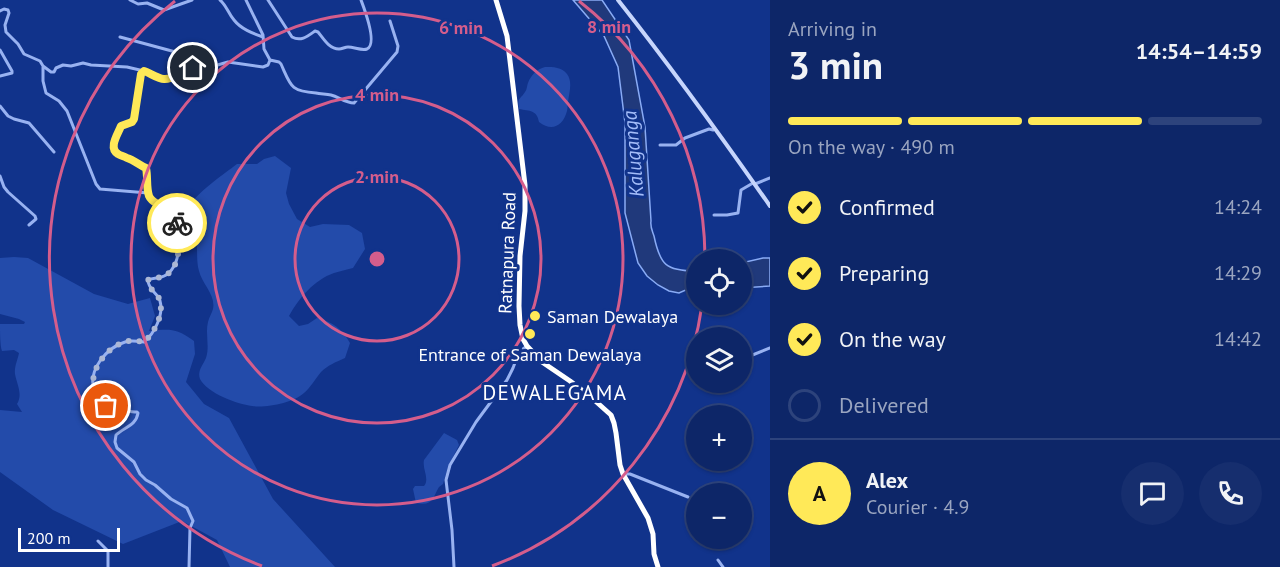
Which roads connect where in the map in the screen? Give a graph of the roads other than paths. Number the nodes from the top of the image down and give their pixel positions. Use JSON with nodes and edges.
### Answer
{"nodes":[{"id":1,"x":130,"y":0,"type":"edge"},
{"id":2,"x":192,"y":0,"type":"edge"},
{"id":3,"x":220,"y":0,"type":"edge"},
{"id":4,"x":246,"y":0,"type":"edge"},
{"id":5,"x":268,"y":0,"type":"edge"},
{"id":6,"x":361,"y":0,"type":"edge"},
{"id":7,"x":496,"y":0,"type":"edge"},
{"id":8,"x":618,"y":0,"type":"edge"},
{"id":9,"x":0,"y":11,"type":"edge"},
{"id":10,"x":390,"y":21,"type":"dead end"},
{"id":11,"x":120,"y":37,"type":"dead end"},
{"id":12,"x":263,"y":37,"type":"junction"},
{"id":13,"x":0,"y":50,"type":"edge"},
{"id":14,"x":270,"y":60,"type":"junction"},
{"id":15,"x":216,"y":65,"type":"junction"},
{"id":16,"x":43,"y":66,"type":"junction"},
{"id":17,"x":144,"y":71,"type":"junction"},
{"id":18,"x":0,"y":75,"type":"edge"},
{"id":19,"x":0,"y":106,"type":"edge"},
{"id":20,"x":714,"y":126,"type":"junction"},
{"id":21,"x":660,"y":145,"type":"dead end"},
{"id":22,"x":54,"y":152,"type":"dead end"},
{"id":23,"x":0,"y":176,"type":"edge"},
{"id":24,"x":770,"y":178,"type":"edge"},
{"id":25,"x":754,"y":184,"type":"junction"},
{"id":26,"x":148,"y":194,"type":"junction"},
{"id":27,"x":770,"y":206,"type":"edge"},
{"id":28,"x":714,"y":214,"type":"dead end"},
{"id":29,"x":29,"y":225,"type":"dead end"},
{"id":30,"x":527,"y":346,"type":"junction"},
{"id":31,"x":770,"y":348,"type":"edge"},
{"id":32,"x":752,"y":355,"type":"edge"},
{"id":33,"x":623,"y":474,"type":"junction"},
{"id":34,"x":686,"y":496,"type":"edge"},
{"id":35,"x":98,"y":541,"type":"dead end"},
{"id":36,"x":718,"y":560,"type":"dead end"},
{"id":37,"x":108,"y":567,"type":"edge"},
{"id":38,"x":189,"y":567,"type":"edge"},
{"id":39,"x":454,"y":567,"type":"edge"},
{"id":40,"x":658,"y":567,"type":"edge"},
{"id":41,"x":723,"y":567,"type":"edge"}],
"edges":[{"from":1,"to":2,"type":"street"},
{"from":3,"to":12,"type":"street"},
{"from":4,"to":12,"type":"street"},
{"from":5,"to":6,"type":"street"},
{"from":7,"to":30,"type":"highway","name":"Ratnapura Road"},
{"from":8,"to":20,"type":"street"},
{"from":9,"to":16,"type":"street"},
{"from":10,"to":14,"type":"street"},
{"from":11,"to":15,"type":"street"},
{"from":12,"to":14,"type":"street"},
{"from":13,"to":18,"type":"street"},
{"from":14,"to":15,"type":"street"},
{"from":15,"to":17,"type":"street"},
{"from":16,"to":17,"type":"street"},
{"from":16,"to":26,"type":"street"},
{"from":17,"to":26,"type":"street"},
{"from":19,"to":22,"type":"street"},
{"from":20,"to":21,"type":"street"},
{"from":20,"to":25,"type":"street"},
{"from":23,"to":29,"type":"street"},
{"from":24,"to":25,"type":"street"},
{"from":25,"to":27,"type":"street"},
{"from":25,"to":28,"type":"street"},
{"from":26,"to":38,"type":"street"},
{"from":30,"to":33,"type":"highway"},
{"from":30,"to":39,"type":"street"},
{"from":31,"to":32,"type":"street"},
{"from":33,"to":34,"type":"street"},
{"from":33,"to":40,"type":"highway"},
{"from":35,"to":37,"type":"street"},
{"from":36,"to":41,"type":"street"}]}
